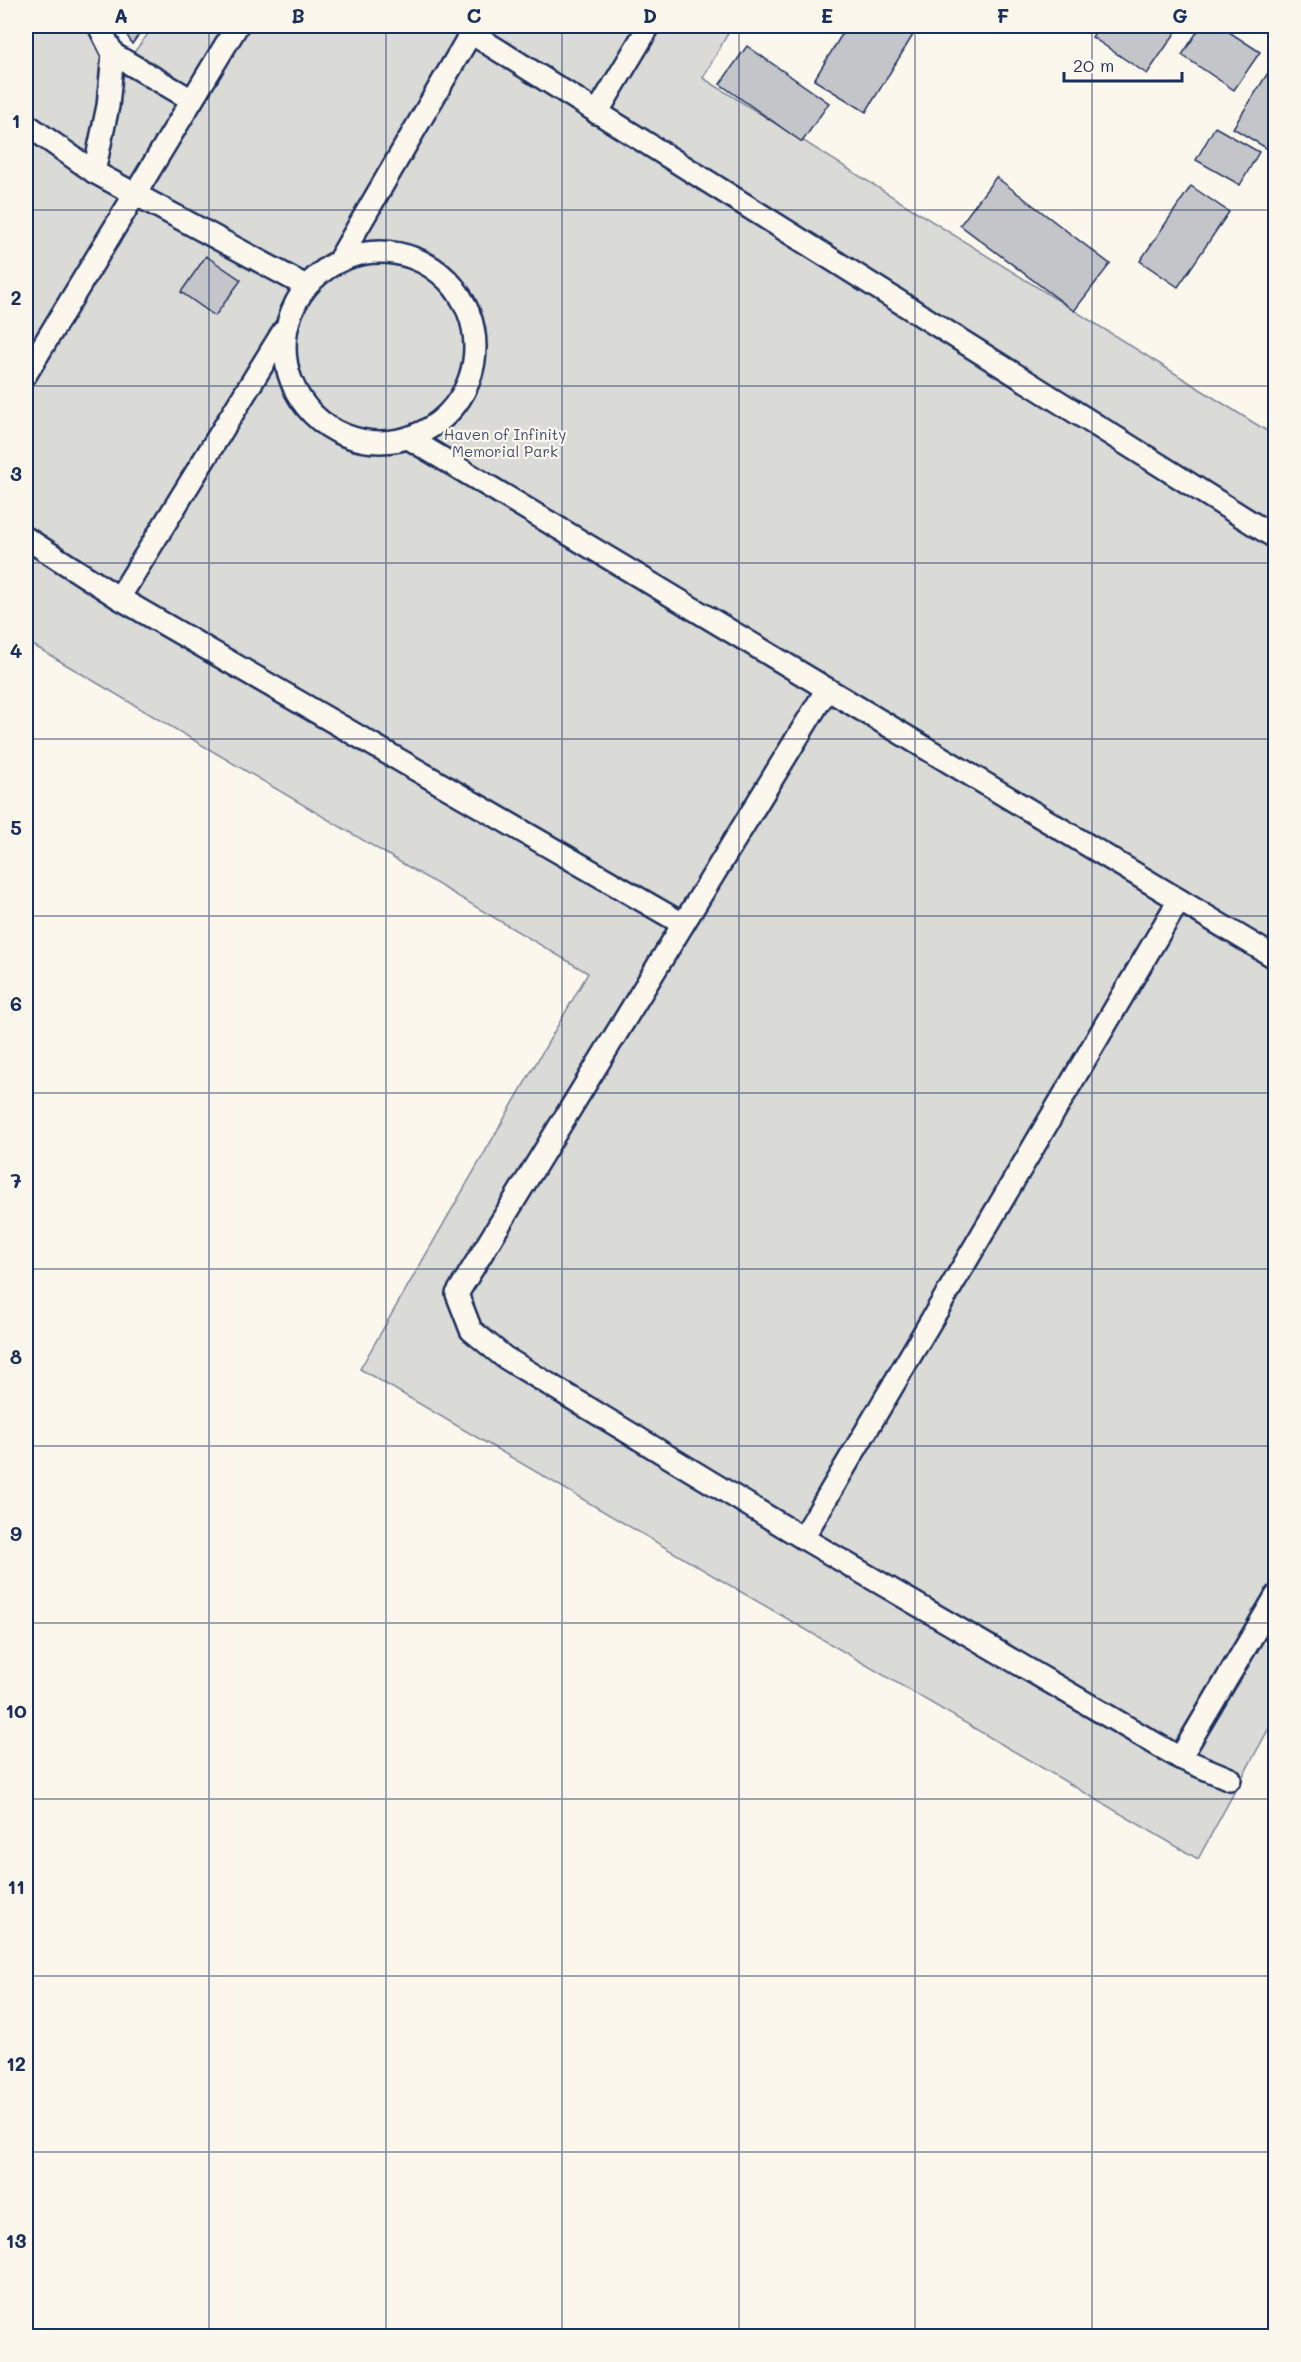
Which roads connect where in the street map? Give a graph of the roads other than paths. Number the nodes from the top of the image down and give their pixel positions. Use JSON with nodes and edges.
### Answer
{"nodes":[{"id":1,"x":99,"y":26,"type":"edge"},
{"id":2,"x":237,"y":26,"type":"edge"},
{"id":3,"x":649,"y":26,"type":"edge"},
{"id":4,"x":473,"y":29,"type":"edge"},
{"id":5,"x":113,"y":54,"type":"junction"},
{"id":6,"x":192,"y":100,"type":"junction"},
{"id":7,"x":597,"y":113,"type":"junction"},
{"id":8,"x":26,"y":124,"type":"edge"},
{"id":9,"x":94,"y":172,"type":"junction"},
{"id":10,"x":133,"y":195,"type":"junction"},
{"id":11,"x":340,"y":258,"type":"junction"},
{"id":12,"x":304,"y":285,"type":"junction"},
{"id":13,"x":284,"y":330,"type":"junction"},
{"id":14,"x":26,"y":374,"type":"edge"},
{"id":15,"x":410,"y":439,"type":"junction"},
{"id":16,"x":26,"y":538,"type":"edge"},
{"id":17,"x":1275,"y":538,"type":"edge"},
{"id":18,"x":119,"y":598,"type":"junction"},
{"id":19,"x":827,"y":689,"type":"junction"},
{"id":20,"x":1179,"y":900,"type":"junction"},
{"id":21,"x":682,"y":924,"type":"junction"},
{"id":22,"x":1275,"y":958,"type":"edge"},
{"id":23,"x":803,"y":1538,"type":"junction"},
{"id":24,"x":1275,"y":1596,"type":"edge"},
{"id":25,"x":1180,"y":1758,"type":"junction"},
{"id":26,"x":1230,"y":1779,"type":"dead end"}],
"edges":[{"from":1,"to":5,"type":"lane"},
{"from":2,"to":6,"type":"lane"},
{"from":3,"to":7,"type":"lane"},
{"from":4,"to":7,"type":"lane"},
{"from":4,"to":11,"type":"lane"},
{"from":5,"to":6,"type":"lane"},
{"from":5,"to":9,"type":"lane"},
{"from":6,"to":10,"type":"lane"},
{"from":7,"to":17,"type":"lane"},
{"from":8,"to":9,"type":"lane"},
{"from":9,"to":10,"type":"lane"},
{"from":10,"to":12,"type":"lane"},
{"from":10,"to":14,"type":"lane"},
{"from":11,"to":12,"type":"lane"},
{"from":11,"to":15,"type":"lane"},
{"from":12,"to":13,"type":"lane"},
{"from":13,"to":15,"type":"lane"},
{"from":13,"to":18,"type":"lane"},
{"from":15,"to":19,"type":"lane"},
{"from":16,"to":18,"type":"lane"},
{"from":18,"to":21,"type":"lane"},
{"from":19,"to":20,"type":"lane"},
{"from":19,"to":21,"type":"lane"},
{"from":20,"to":22,"type":"lane"},
{"from":20,"to":23,"type":"lane"},
{"from":21,"to":23,"type":"lane"},
{"from":23,"to":25,"type":"lane"},
{"from":24,"to":25,"type":"lane"},
{"from":25,"to":26,"type":"lane"}]}
